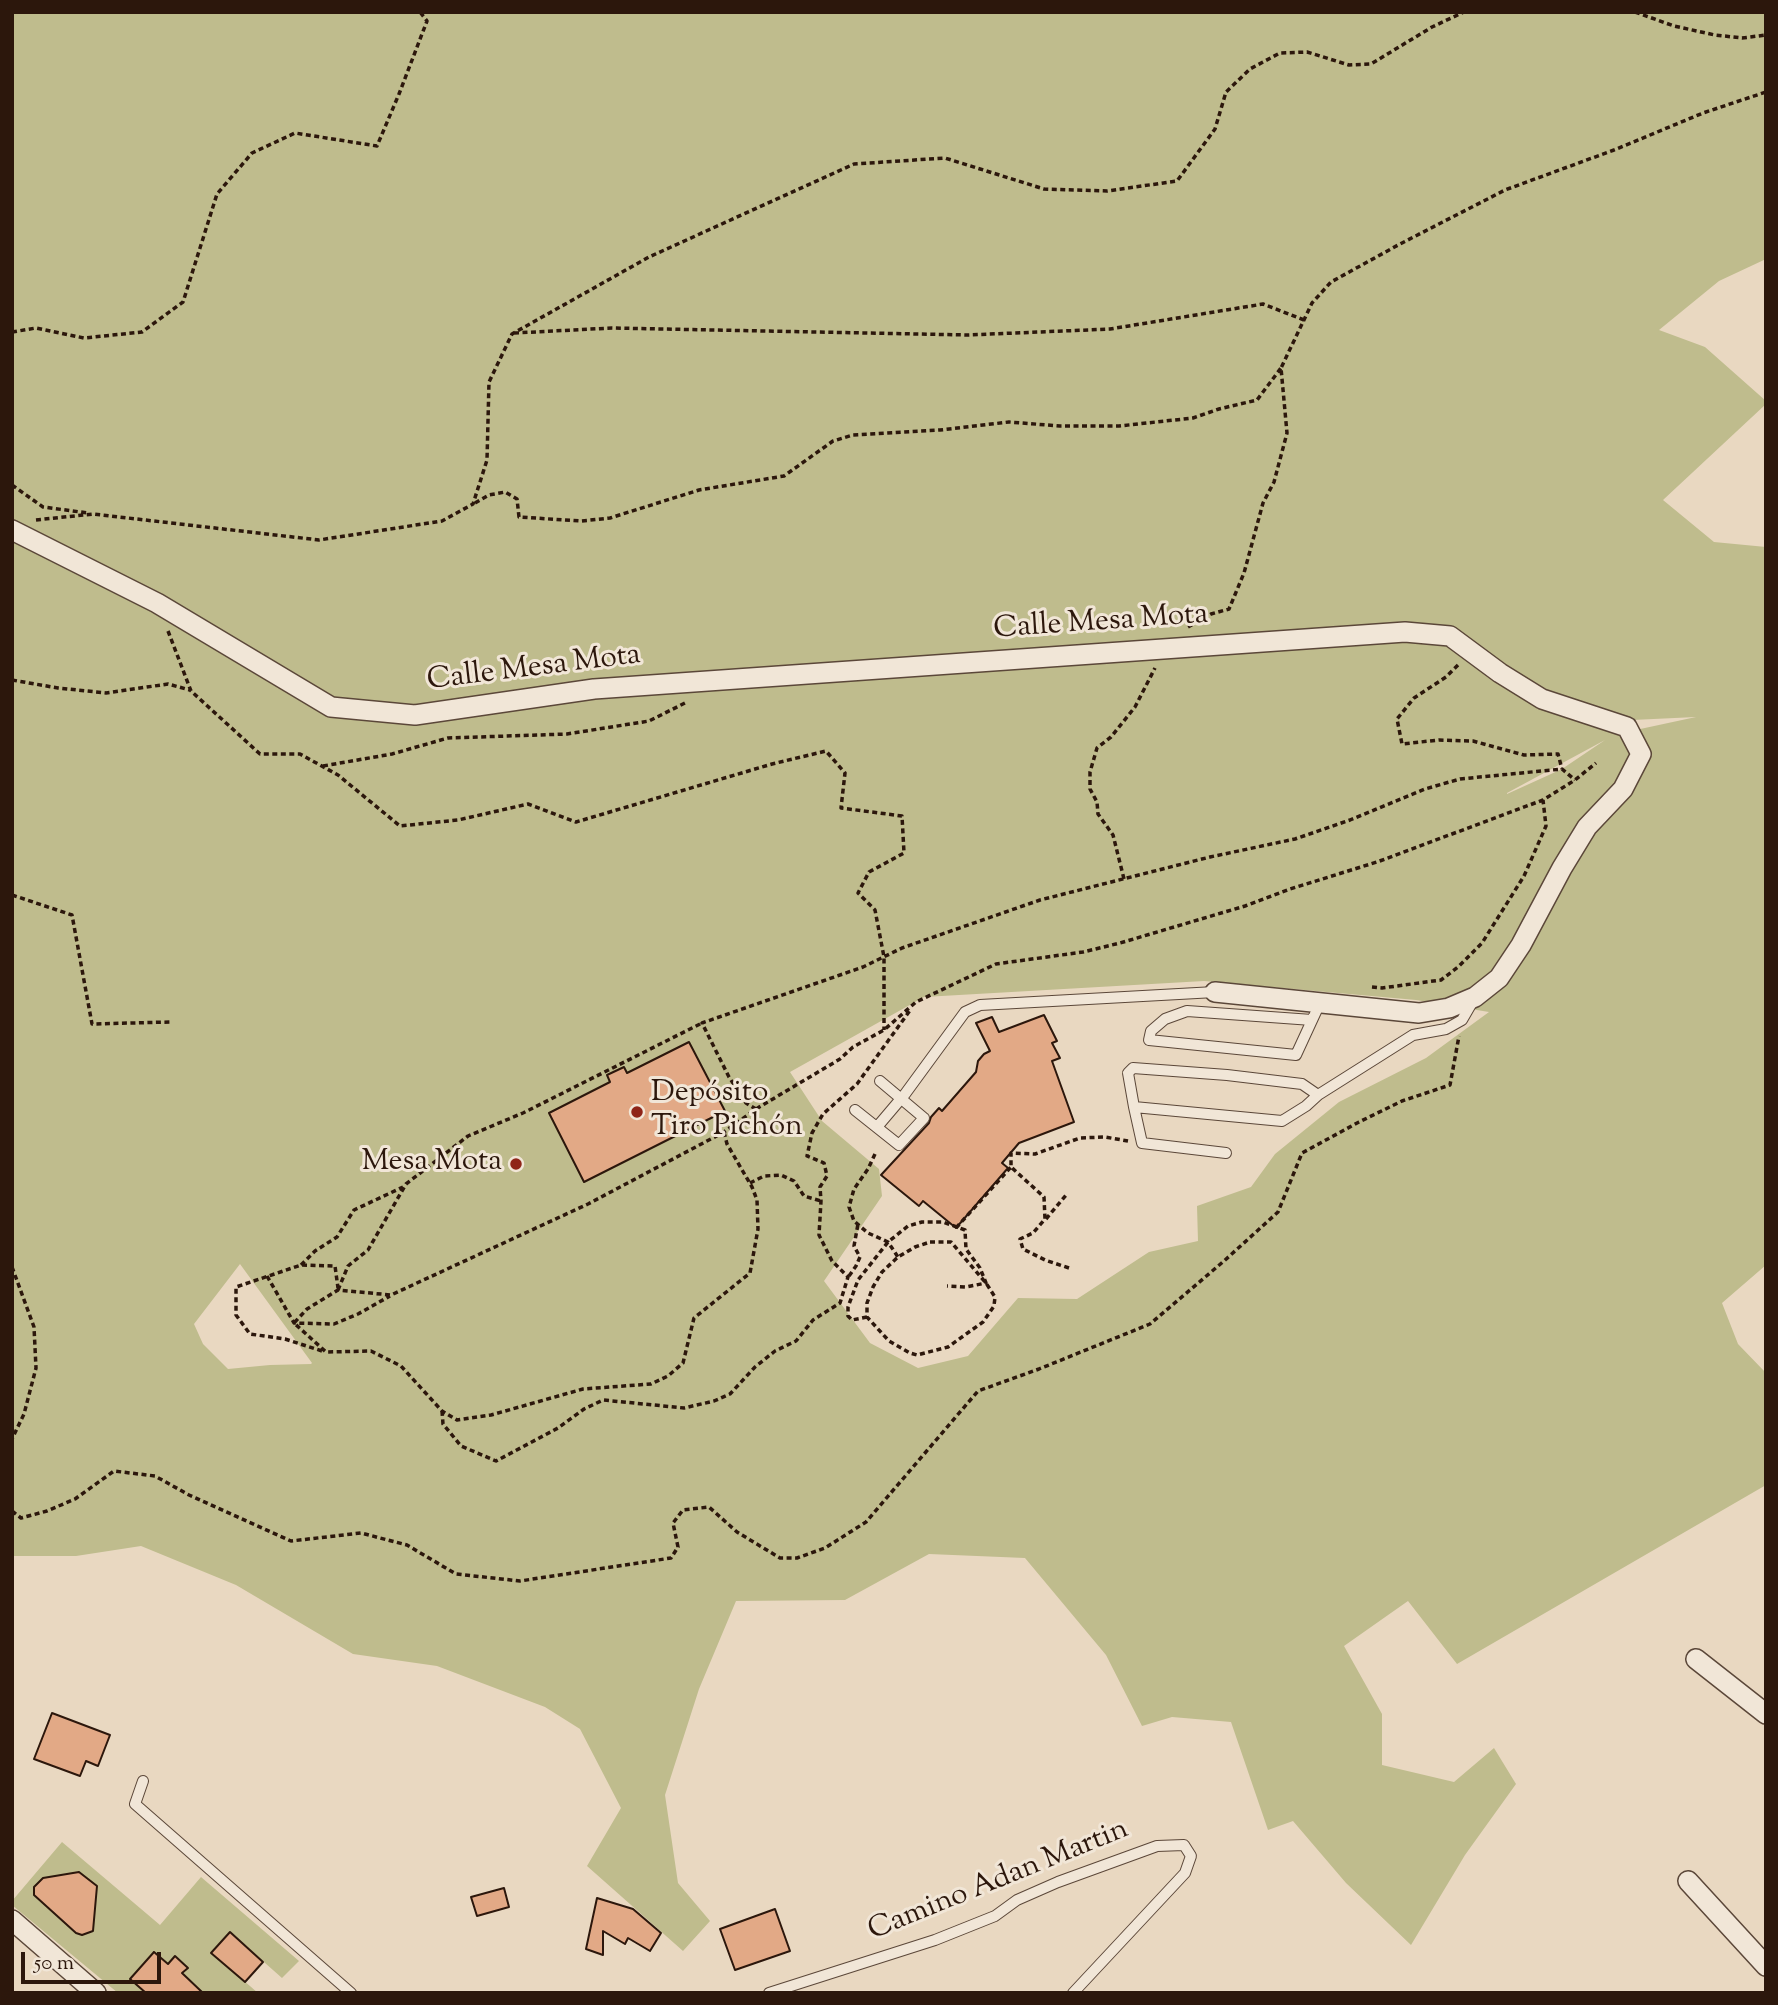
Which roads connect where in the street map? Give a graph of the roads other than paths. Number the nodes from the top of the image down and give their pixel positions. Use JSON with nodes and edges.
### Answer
{"nodes":[{"id":1,"x":19,"y":526,"type":"edge"},
{"id":2,"x":1215,"y":992,"type":"joint"},
{"id":3,"x":1475,"y":997,"type":"junction"},
{"id":4,"x":1316,"y":1011,"type":"junction"},
{"id":5,"x":880,"y":1081,"type":"dead end"},
{"id":6,"x":1318,"y":1095,"type":"junction"},
{"id":7,"x":901,"y":1098,"type":"junction"},
{"id":8,"x":1134,"y":1107,"type":"junction"},
{"id":9,"x":855,"y":1110,"type":"dead end"},
{"id":10,"x":877,"y":1128,"type":"junction"},
{"id":11,"x":1226,"y":1153,"type":"dead end"},
{"id":12,"x":1696,"y":1659,"type":"dead end"},
{"id":13,"x":1766,"y":1714,"type":"edge"},
{"id":14,"x":143,"y":1782,"type":"dead end"},
{"id":15,"x":1688,"y":1881,"type":"dead end"},
{"id":16,"x":12,"y":1920,"type":"edge"},
{"id":17,"x":1766,"y":1966,"type":"edge"},
{"id":18,"x":96,"y":1993,"type":"edge"},
{"id":19,"x":351,"y":1993,"type":"edge"},
{"id":20,"x":769,"y":1993,"type":"edge"},
{"id":21,"x":1073,"y":1993,"type":"edge"}],
"edges":[{"from":1,"to":3,"type":"street","name":"Calle Mesa Mota"},
{"from":2,"to":4,"type":"street","name":"Calle Mesa Mota"},
{"from":2,"to":7,"type":"lane"},
{"from":3,"to":4,"type":"street","name":"Calle Mesa Mota"},
{"from":3,"to":6,"type":"lane"},
{"from":4,"to":4,"type":"lane"},
{"from":5,"to":7,"type":"lane"},
{"from":6,"to":8,"type":"lane"},
{"from":6,"to":8,"type":"lane"},
{"from":7,"to":10,"type":"lane"},
{"from":7,"to":10,"type":"lane"},
{"from":8,"to":11,"type":"lane"},
{"from":9,"to":10,"type":"lane"},
{"from":12,"to":13,"type":"street"},
{"from":14,"to":19,"type":"lane"},
{"from":15,"to":17,"type":"street"},
{"from":16,"to":18,"type":"street"},
{"from":20,"to":21,"type":"lane","name":"Camino Adan Martin"}]}
